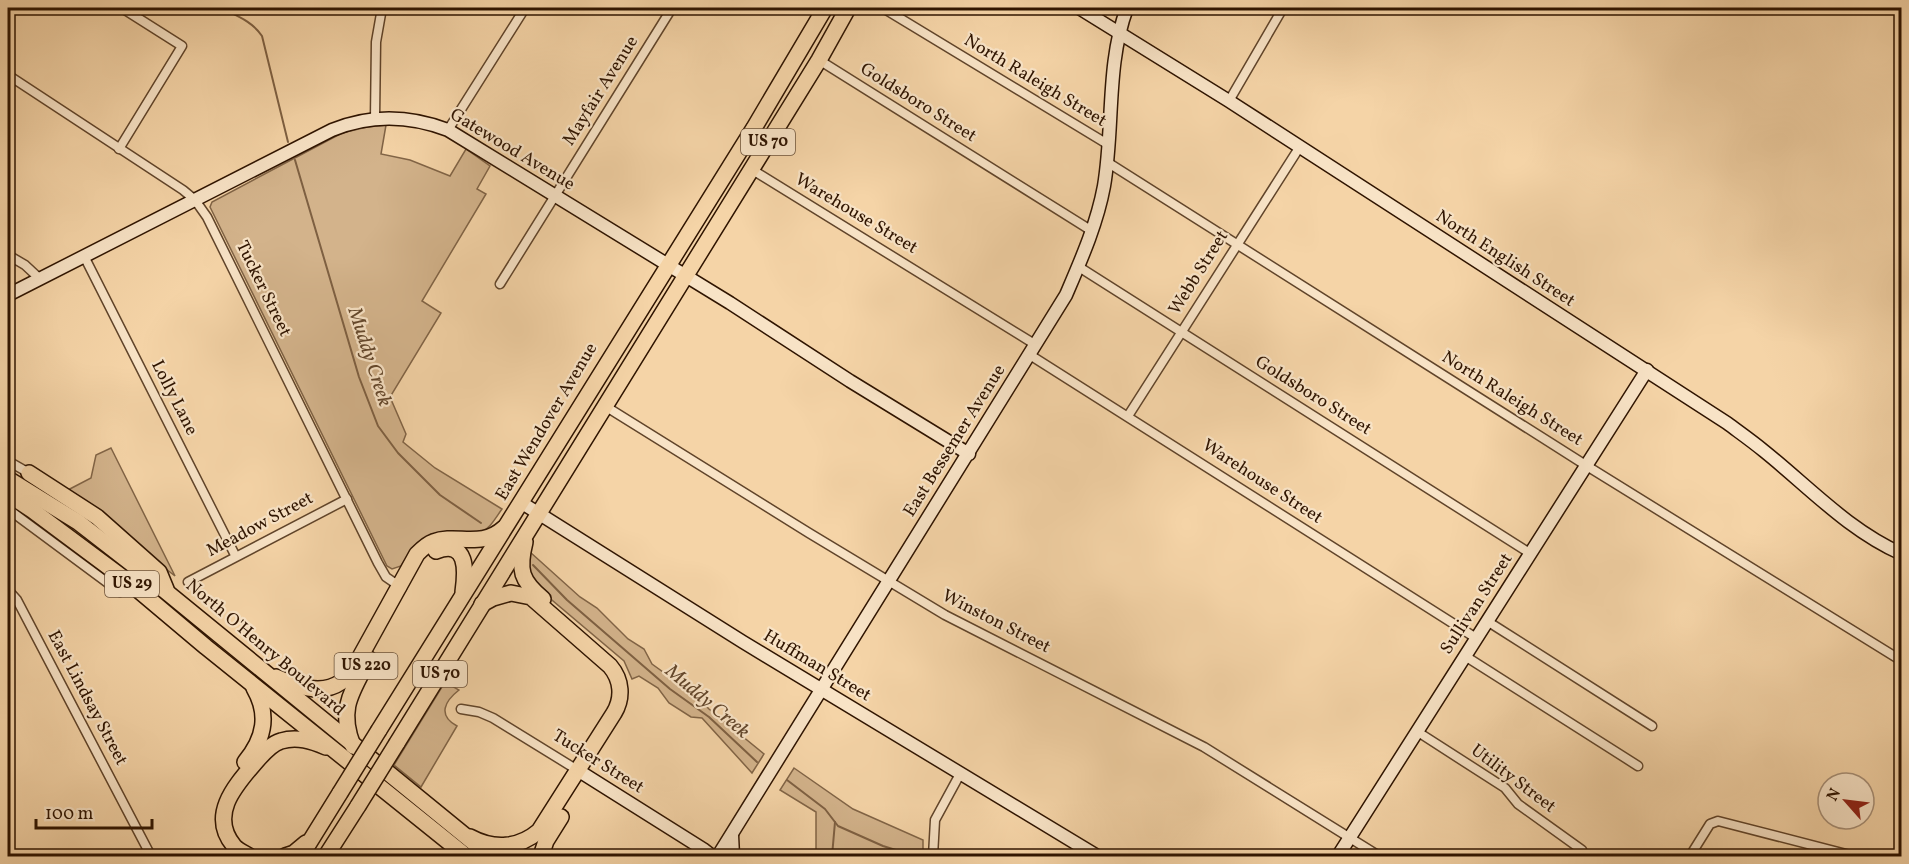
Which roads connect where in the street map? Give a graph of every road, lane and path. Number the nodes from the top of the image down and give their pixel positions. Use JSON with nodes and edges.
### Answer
{"nodes":[{"id":1,"x":122,"y":8,"type":"edge"},
{"id":2,"x":382,"y":8,"type":"edge"},
{"id":3,"x":525,"y":8,"type":"edge"},
{"id":4,"x":672,"y":8,"type":"edge"},
{"id":5,"x":825,"y":8,"type":"edge"},
{"id":6,"x":848,"y":8,"type":"edge"},
{"id":7,"x":883,"y":8,"type":"edge"},
{"id":8,"x":1079,"y":8,"type":"edge"},
{"id":9,"x":1127,"y":8,"type":"edge"},
{"id":10,"x":1283,"y":8,"type":"edge"},
{"id":11,"x":1119,"y":33,"type":"junction"},
{"id":12,"x":819,"y":60,"type":"junction"},
{"id":13,"x":8,"y":75,"type":"edge"},
{"id":14,"x":1229,"y":101,"type":"junction"},
{"id":15,"x":375,"y":118,"type":"junction"},
{"id":16,"x":448,"y":130,"type":"junction"},
{"id":17,"x":1109,"y":145,"type":"junction"},
{"id":18,"x":119,"y":148,"type":"junction"},
{"id":19,"x":1299,"y":148,"type":"junction"},
{"id":20,"x":1107,"y":162,"type":"junction"},
{"id":21,"x":751,"y":169,"type":"junction"},
{"id":22,"x":555,"y":196,"type":"junction"},
{"id":23,"x":195,"y":200,"type":"junction"},
{"id":24,"x":1092,"y":231,"type":"junction"},
{"id":25,"x":1237,"y":245,"type":"junction"},
{"id":26,"x":8,"y":255,"type":"edge"},
{"id":27,"x":84,"y":256,"type":"junction"},
{"id":28,"x":668,"y":265,"type":"junction"},
{"id":29,"x":1079,"y":267,"type":"junction"},
{"id":30,"x":685,"y":276,"type":"junction"},
{"id":31,"x":40,"y":279,"type":"junction"},
{"id":32,"x":500,"y":284,"type":"dead end"},
{"id":33,"x":8,"y":295,"type":"edge"},
{"id":34,"x":1181,"y":333,"type":"junction"},
{"id":35,"x":1033,"y":350,"type":"junction"},
{"id":36,"x":1647,"y":370,"type":"junction"},
{"id":37,"x":605,"y":406,"type":"junction"},
{"id":38,"x":1128,"y":416,"type":"junction"},
{"id":39,"x":969,"y":454,"type":"junction"},
{"id":40,"x":8,"y":461,"type":"edge"},
{"id":41,"x":1587,"y":466,"type":"junction"},
{"id":42,"x":29,"y":473,"type":"joint"},
{"id":43,"x":8,"y":479,"type":"edge"},
{"id":44,"x":8,"y":494,"type":"edge"},
{"id":45,"x":347,"y":499,"type":"junction"},
{"id":46,"x":522,"y":503,"type":"junction"},
{"id":47,"x":8,"y":509,"type":"edge"},
{"id":48,"x":538,"y":513,"type":"junction"},
{"id":49,"x":508,"y":524,"type":"junction"},
{"id":50,"x":527,"y":530,"type":"junction"},
{"id":51,"x":1531,"y":554,"type":"junction"},
{"id":52,"x":1902,"y":554,"type":"edge"},
{"id":53,"x":235,"y":555,"type":"junction"},
{"id":54,"x":189,"y":582,"type":"dead end"},
{"id":55,"x":888,"y":582,"type":"junction"},
{"id":56,"x":402,"y":588,"type":"junction"},
{"id":57,"x":8,"y":590,"type":"edge"},
{"id":58,"x":120,"y":592,"type":"dead end"},
{"id":59,"x":167,"y":592,"type":"junction"},
{"id":60,"x":462,"y":598,"type":"junction"},
{"id":61,"x":482,"y":604,"type":"junction"},
{"id":62,"x":1487,"y":621,"type":"junction"},
{"id":63,"x":1476,"y":638,"type":"junction"},
{"id":64,"x":1465,"y":656,"type":"junction"},
{"id":65,"x":1902,"y":661,"type":"edge"},
{"id":66,"x":263,"y":672,"type":"junction"},
{"id":67,"x":250,"y":682,"type":"junction"},
{"id":68,"x":823,"y":690,"type":"junction"},
{"id":69,"x":461,"y":709,"type":"dead end"},
{"id":70,"x":1652,"y":726,"type":"dead end"},
{"id":71,"x":1418,"y":732,"type":"junction"},
{"id":72,"x":353,"y":746,"type":"junction"},
{"id":73,"x":336,"y":752,"type":"junction"},
{"id":74,"x":1638,"y":765,"type":"dead end"},
{"id":75,"x":582,"y":773,"type":"junction"},
{"id":76,"x":960,"y":774,"type":"junction"},
{"id":77,"x":452,"y":826,"type":"junction"},
{"id":78,"x":315,"y":835,"type":"junction"},
{"id":79,"x":732,"y":835,"type":"junction"},
{"id":80,"x":1349,"y":838,"type":"junction"},
{"id":81,"x":152,"y":856,"type":"edge"},
{"id":82,"x":228,"y":856,"type":"edge"},
{"id":83,"x":249,"y":856,"type":"edge"},
{"id":84,"x":285,"y":856,"type":"edge"},
{"id":85,"x":301,"y":856,"type":"edge"},
{"id":86,"x":326,"y":856,"type":"edge"},
{"id":87,"x":466,"y":856,"type":"edge"},
{"id":88,"x":489,"y":856,"type":"edge"},
{"id":89,"x":541,"y":856,"type":"edge"},
{"id":90,"x":712,"y":856,"type":"edge"},
{"id":91,"x":718,"y":856,"type":"edge"},
{"id":92,"x":733,"y":856,"type":"edge"},
{"id":93,"x":933,"y":856,"type":"edge"},
{"id":94,"x":1097,"y":856,"type":"edge"},
{"id":95,"x":1338,"y":856,"type":"edge"},
{"id":96,"x":1379,"y":856,"type":"edge"},
{"id":97,"x":1584,"y":856,"type":"edge"},
{"id":98,"x":1690,"y":856,"type":"edge"},
{"id":99,"x":1854,"y":856,"type":"edge"}],
"edges":[{"from":1,"to":18,"type":"street"},
{"from":2,"to":15,"type":"street"},
{"from":3,"to":16,"type":"street"},
{"from":4,"to":22,"type":"street","name":"Mayfair Avenue"},
{"from":5,"to":28,"type":"highway","name":"East Wendover Avenue","number":"US 70"},
{"from":6,"to":12,"type":"highway","number":"US 70"},
{"from":7,"to":17,"type":"street","name":"North Raleigh Street"},
{"from":8,"to":11,"type":"street","name":"North English Street"},
{"from":9,"to":11,"type":"street","name":"East Bessemer Avenue"},
{"from":10,"to":14,"type":"street"},
{"from":11,"to":14,"type":"street","name":"North English Street"},
{"from":11,"to":17,"type":"street","name":"East Bessemer Avenue"},
{"from":12,"to":21,"type":"highway","number":"US 70"},
{"from":12,"to":24,"type":"street","name":"Goldsboro Street"},
{"from":13,"to":18,"type":"street","name":"Tucker Street"},
{"from":14,"to":19,"type":"street","name":"North English Street"},
{"from":15,"to":16,"type":"street","name":"Gatewood Avenue"},
{"from":15,"to":23,"type":"street","name":"Gatewood Avenue"},
{"from":16,"to":22,"type":"street","name":"Gatewood Avenue"},
{"from":17,"to":20,"type":"street","name":"East Bessemer Avenue"},
{"from":18,"to":23,"type":"street","name":"Tucker Street"},
{"from":19,"to":25,"type":"street","name":"Webb Street"},
{"from":19,"to":36,"type":"street","name":"North English Street"},
{"from":20,"to":24,"type":"street","name":"East Bessemer Avenue"},
{"from":20,"to":25,"type":"street","name":"North Raleigh Street"},
{"from":21,"to":30,"type":"highway","number":"US 70"},
{"from":21,"to":35,"type":"street","name":"Warehouse Street"},
{"from":22,"to":28,"type":"street","name":"Gatewood Avenue"},
{"from":22,"to":32,"type":"street","name":"Mayfair Avenue"},
{"from":23,"to":27,"type":"street","name":"Gatewood Avenue"},
{"from":23,"to":45,"type":"street","name":"Tucker Street"},
{"from":24,"to":29,"type":"street","name":"East Bessemer Avenue"},
{"from":25,"to":34,"type":"street","name":"Webb Street"},
{"from":25,"to":41,"type":"street","name":"North Raleigh Street"},
{"from":26,"to":31,"type":"street"},
{"from":27,"to":31,"type":"street","name":"Gatewood Avenue"},
{"from":27,"to":53,"type":"street","name":"Lolly Lane"},
{"from":28,"to":30,"type":"street","name":"Gatewood Avenue"},
{"from":28,"to":46,"type":"highway","name":"East Wendover Avenue","number":"US 70"},
{"from":29,"to":34,"type":"street","name":"Goldsboro Street"},
{"from":29,"to":35,"type":"street","name":"East Bessemer Avenue"},
{"from":30,"to":37,"type":"highway","number":"US 70"},
{"from":30,"to":39,"type":"street","name":"Gatewood Avenue"},
{"from":31,"to":33,"type":"street","name":"Gatewood Avenue"},
{"from":34,"to":38,"type":"street","name":"Webb Street"},
{"from":34,"to":51,"type":"street","name":"Goldsboro Street"},
{"from":35,"to":38,"type":"street","name":"Warehouse Street"},
{"from":35,"to":39,"type":"street","name":"East Bessemer Avenue"},
{"from":36,"to":41,"type":"street","name":"Sullivan Street"},
{"from":36,"to":52,"type":"street","name":"North English Street"},
{"from":37,"to":48,"type":"highway","number":"US 70"},
{"from":37,"to":55,"type":"street","name":"Winston Street"},
{"from":38,"to":63,"type":"street","name":"Warehouse Street"},
{"from":39,"to":55,"type":"street","name":"East Bessemer Avenue"},
{"from":40,"to":42,"type":"street"},
{"from":41,"to":51,"type":"street","name":"Sullivan Street"},
{"from":41,"to":65,"type":"street","name":"North Raleigh Street"},
{"from":42,"to":59,"type":"highway"},
{"from":43,"to":59,"type":"highway","name":"North O'Henry Boulevard","number":"US 29"},
{"from":44,"to":67,"type":"highway","name":"North O'Henry Boulevard","number":"US 29"},
{"from":45,"to":53,"type":"street","name":"Meadow Street"},
{"from":45,"to":56,"type":"street","name":"Tucker Street"},
{"from":46,"to":48,"type":"street","name":"Huffman Street"},
{"from":46,"to":49,"type":"highway","name":"East Wendover Avenue","number":"US 70"},
{"from":47,"to":58,"type":"street"},
{"from":48,"to":50,"type":"highway","number":"US 70"},
{"from":48,"to":68,"type":"street","name":"Huffman Street"},
{"from":49,"to":56,"type":"highway"},
{"from":49,"to":60,"type":"highway","name":"East Wendover Avenue","number":"US 70"},
{"from":50,"to":61,"type":"highway","number":"US 70"},
{"from":50,"to":75,"type":"highway"},
{"from":51,"to":62,"type":"street","name":"Sullivan Street"},
{"from":53,"to":54,"type":"street","name":"Meadow Street"},
{"from":55,"to":68,"type":"street","name":"East Bessemer Avenue"},
{"from":55,"to":80,"type":"street","name":"Winston Street"},
{"from":56,"to":60,"type":"highway","number":"US 220"},
{"from":56,"to":66,"type":"highway"},
{"from":56,"to":72,"type":"highway","number":"US 220"},
{"from":57,"to":81,"type":"street","name":"East Lindsay Street"},
{"from":59,"to":66,"type":"highway","name":"North O'Henry Boulevard","number":"US 29"},
{"from":60,"to":78,"type":"highway","name":"East Wendover Avenue","number":"US 70","bridge":true},
{"from":61,"to":75,"type":"highway"},
{"from":61,"to":86,"type":"highway","number":"US 70","bridge":true},
{"from":62,"to":63,"type":"street","name":"Sullivan Street"},
{"from":62,"to":70,"type":"street"},
{"from":63,"to":64,"type":"street","name":"Sullivan Street"},
{"from":64,"to":71,"type":"street","name":"Sullivan Street"},
{"from":64,"to":74,"type":"street"},
{"from":66,"to":72,"type":"highway","name":"North O'Henry Boulevard","number":"US 29"},
{"from":67,"to":73,"type":"highway","name":"North O'Henry Boulevard","number":"US 29"},
{"from":67,"to":82,"type":"highway"},
{"from":68,"to":76,"type":"street","name":"Huffman Street"},
{"from":68,"to":79,"type":"street","name":"East Bessemer Avenue"},
{"from":69,"to":75,"type":"street","name":"Tucker Street"},
{"from":71,"to":80,"type":"street","name":"Sullivan Street"},
{"from":71,"to":97,"type":"street","name":"Utility Street"},
{"from":72,"to":77,"type":"highway","name":"North O'Henry Boulevard","number":"US 29"},
{"from":73,"to":83,"type":"highway"},
{"from":73,"to":87,"type":"highway","name":"North O'Henry Boulevard","number":"US 29"},
{"from":75,"to":77,"type":"highway"},
{"from":75,"to":89,"type":"highway"},
{"from":75,"to":90,"type":"street","name":"Tucker Street"},
{"from":76,"to":93,"type":"street"},
{"from":76,"to":94,"type":"street","name":"Huffman Street"},
{"from":77,"to":88,"type":"highway","name":"North O'Henry Boulevard","number":"US 29"},
{"from":78,"to":84,"type":"highway"},
{"from":78,"to":85,"type":"highway","name":"East Wendover Avenue","number":"US 70"},
{"from":79,"to":91,"type":"street","name":"East Bessemer Avenue"},
{"from":79,"to":92,"type":"street"},
{"from":80,"to":95,"type":"street","name":"Sullivan Street"},
{"from":80,"to":96,"type":"street","name":"Winston Street"},
{"from":98,"to":99,"type":"street"}]}
